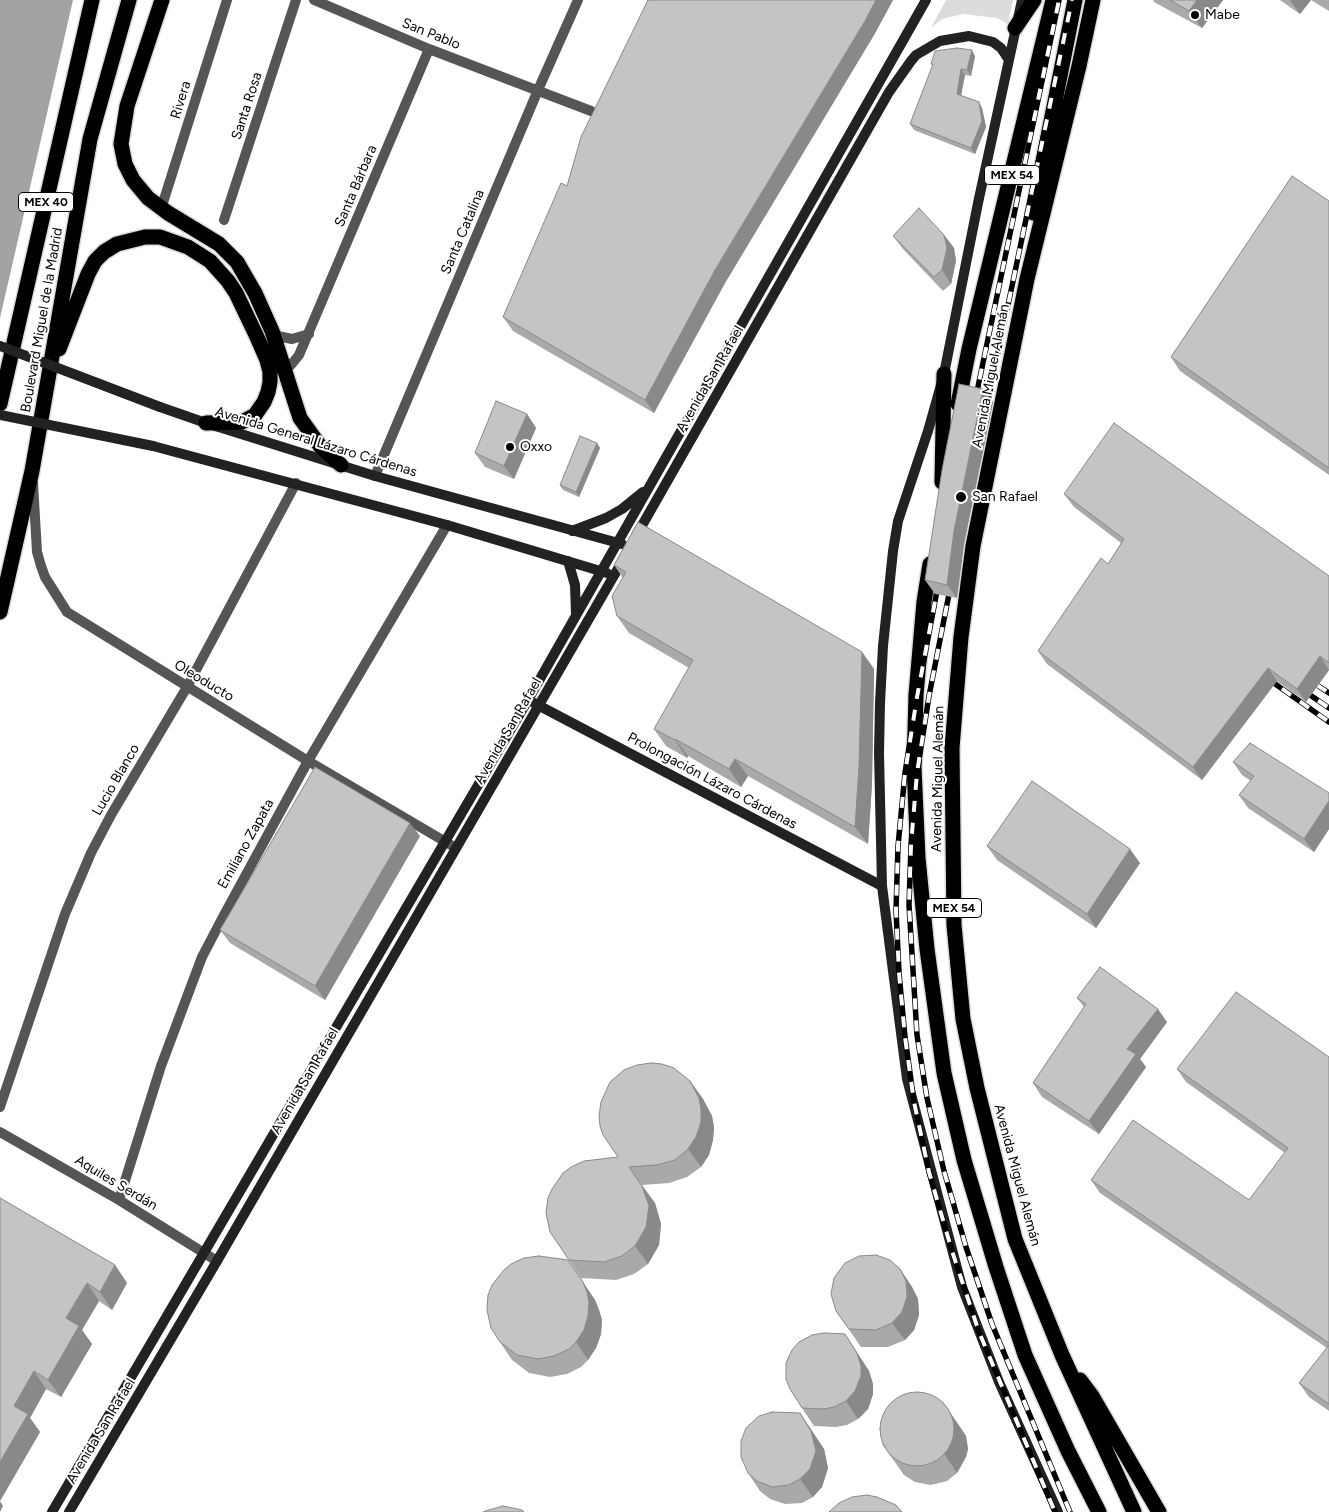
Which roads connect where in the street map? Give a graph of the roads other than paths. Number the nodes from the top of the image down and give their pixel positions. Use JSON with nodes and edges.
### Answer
{"nodes":[{"id":1,"x":92,"y":0,"type":"edge"},
{"id":2,"x":129,"y":0,"type":"edge"},
{"id":3,"x":162,"y":0,"type":"edge"},
{"id":4,"x":227,"y":0,"type":"edge"},
{"id":5,"x":296,"y":0,"type":"edge"},
{"id":6,"x":314,"y":0,"type":"edge"},
{"id":7,"x":578,"y":0,"type":"edge"},
{"id":8,"x":926,"y":0,"type":"edge"},
{"id":9,"x":1022,"y":0,"type":"edge"},
{"id":10,"x":1034,"y":0,"type":"edge"},
{"id":11,"x":1053,"y":0,"type":"edge"},
{"id":12,"x":1093,"y":0,"type":"edge"},
{"id":13,"x":1072,"y":4,"type":"edge"},
{"id":14,"x":1015,"y":28,"type":"junction"},
{"id":15,"x":429,"y":49,"type":"junction"},
{"id":16,"x":1009,"y":60,"type":"junction"},
{"id":17,"x":538,"y":90,"type":"junction"},
{"id":18,"x":590,"y":111,"type":"dead end"},
{"id":19,"x":161,"y":209,"type":"junction"},
{"id":20,"x":224,"y":220,"type":"dead end"},
{"id":21,"x":1027,"y":279,"type":"junction"},
{"id":22,"x":272,"y":332,"type":"junction"},
{"id":23,"x":309,"y":334,"type":"junction"},
{"id":24,"x":0,"y":346,"type":"edge"},
{"id":25,"x":267,"y":360,"type":"junction"},
{"id":26,"x":285,"y":368,"type":"junction"},
{"id":27,"x":944,"y":374,"type":"junction"},
{"id":28,"x":47,"y":378,"type":"junction"},
{"id":29,"x":0,"y":404,"type":"edge"},
{"id":30,"x":0,"y":415,"type":"edge"},
{"id":31,"x":206,"y":423,"type":"junction"},
{"id":32,"x":340,"y":465,"type":"junction"},
{"id":33,"x":32,"y":471,"type":"junction"},
{"id":34,"x":376,"y":476,"type":"junction"},
{"id":35,"x":942,"y":482,"type":"junction"},
{"id":36,"x":296,"y":483,"type":"junction"},
{"id":37,"x":648,"y":488,"type":"junction"},
{"id":38,"x":940,"y":500,"type":"edge"},
{"id":39,"x":447,"y":525,"type":"junction"},
{"id":40,"x":572,"y":531,"type":"junction"},
{"id":41,"x":617,"y":543,"type":"junction"},
{"id":42,"x":631,"y":546,"type":"junction"},
{"id":43,"x":933,"y":546,"type":"edge"},
{"id":44,"x":568,"y":561,"type":"junction"},
{"id":45,"x":602,"y":571,"type":"junction"},
{"id":46,"x":614,"y":575,"type":"junction"},
{"id":47,"x":0,"y":612,"type":"edge"},
{"id":48,"x":576,"y":615,"type":"junction"},
{"id":49,"x":187,"y":687,"type":"junction"},
{"id":50,"x":528,"y":700,"type":"junction"},
{"id":51,"x":539,"y":706,"type":"junction"},
{"id":52,"x":308,"y":761,"type":"junction"},
{"id":53,"x":445,"y":843,"type":"junction"},
{"id":54,"x":456,"y":848,"type":"junction"},
{"id":55,"x":882,"y":886,"type":"junction"},
{"id":56,"x":0,"y":1108,"type":"edge"},
{"id":57,"x":0,"y":1132,"type":"edge"},
{"id":58,"x":119,"y":1200,"type":"junction"},
{"id":59,"x":204,"y":1254,"type":"junction"},
{"id":60,"x":217,"y":1261,"type":"junction"},
{"id":61,"x":1062,"y":1355,"type":"junction"},
{"id":62,"x":52,"y":1512,"type":"edge"},
{"id":63,"x":69,"y":1512,"type":"edge"},
{"id":64,"x":1058,"y":1512,"type":"edge"},
{"id":65,"x":1099,"y":1512,"type":"edge"},
{"id":66,"x":1134,"y":1512,"type":"edge"},
{"id":67,"x":1159,"y":1512,"type":"edge"}],
"edges":[{"from":1,"to":29,"type":"highway","name":"Boulevard Miguel de la Madrid","number":"MEX 40"},
{"from":2,"to":28,"type":"highway","name":"Boulevard Miguel de la Madrid","number":"MEX 40"},
{"from":3,"to":19,"type":"highway"},
{"from":4,"to":19,"type":"street","name":"Rivera"},
{"from":5,"to":20,"type":"street","name":"Santa Rosa"},
{"from":6,"to":15,"type":"street","name":"San Pablo"},
{"from":7,"to":17,"type":"street","name":"Santa Catalina"},
{"from":8,"to":37,"type":"street","name":"Avenida San Rafael"},
{"from":9,"to":14,"type":"street"},
{"from":10,"to":14,"type":"highway"},
{"from":11,"to":35,"type":"highway","name":"Avenida Miguel Alemán","number":"MEX 54"},
{"from":12,"to":21,"type":"highway","name":"Avenida Miguel Alemán","number":"MEX 54"},
{"from":13,"to":21,"type":"highway"},
{"from":14,"to":16,"type":"street"},
{"from":15,"to":17,"type":"street","name":"San Pablo"},
{"from":15,"to":23,"type":"street","name":"Santa Bárbara"},
{"from":16,"to":27,"type":"street"},
{"from":16,"to":42,"type":"street","name":"Avenida San Rafael"},
{"from":17,"to":18,"type":"street","name":"San Pablo"},
{"from":17,"to":34,"type":"street","name":"Santa Catalina"},
{"from":19,"to":22,"type":"highway"},
{"from":21,"to":61,"type":"highway","name":"Avenida Miguel Alemán","number":"MEX 54"},
{"from":22,"to":23,"type":"street"},
{"from":22,"to":26,"type":"highway"},
{"from":23,"to":26,"type":"street","name":"Santa Bárbara"},
{"from":24,"to":31,"type":"street","name":"Avenida General Lázaro Cárdenas","bridge":true},
{"from":25,"to":26,"type":"street"},
{"from":25,"to":28,"type":"highway"},
{"from":25,"to":31,"type":"highway"},
{"from":26,"to":32,"type":"highway"},
{"from":27,"to":35,"type":"highway"},
{"from":27,"to":55,"type":"street"},
{"from":28,"to":33,"type":"highway","name":"Boulevard Miguel de la Madrid","number":"MEX 40"},
{"from":30,"to":36,"type":"street","bridge":true},
{"from":31,"to":32,"type":"street","name":"Avenida General Lázaro Cárdenas"},
{"from":32,"to":34,"type":"street","name":"Avenida General Lázaro Cárdenas"},
{"from":33,"to":47,"type":"highway","number":"MEX 40"},
{"from":33,"to":49,"type":"street","name":"Oleoducto"},
{"from":34,"to":40,"type":"street","name":"Avenida General Lázaro Cárdenas"},
{"from":35,"to":38,"type":"highway","name":"Avenida Miguel Alemán","number":"MEX 54"},
{"from":36,"to":39,"type":"street"},
{"from":36,"to":49,"type":"street","name":"Lucio Blanco"},
{"from":37,"to":40,"type":"street"},
{"from":37,"to":41,"type":"street","name":"Avenida San Rafael"},
{"from":39,"to":44,"type":"street"},
{"from":39,"to":52,"type":"street","name":"Emiliano Zapata"},
{"from":40,"to":41,"type":"street","name":"Avenida General Lázaro Cárdenas"},
{"from":41,"to":42,"type":"street","name":"Avenida General Lázaro Cárdenas"},
{"from":41,"to":45,"type":"street","name":"Avenida San Rafael"},
{"from":42,"to":46,"type":"street","name":"Avenida San Rafael"},
{"from":43,"to":65,"type":"highway","name":"Avenida Miguel Alemán","number":"MEX 54"},
{"from":44,"to":45,"type":"street"},
{"from":44,"to":48,"type":"street"},
{"from":45,"to":46,"type":"street"},
{"from":45,"to":48,"type":"street","name":"Avenida San Rafael"},
{"from":46,"to":51,"type":"street","name":"Avenida San Rafael"},
{"from":48,"to":50,"type":"street","name":"Avenida San Rafael"},
{"from":49,"to":52,"type":"street","name":"Oleoducto"},
{"from":49,"to":56,"type":"street","name":"Lucio Blanco"},
{"from":50,"to":51,"type":"street","name":"Prolongación Lázaro Cárdenas"},
{"from":50,"to":53,"type":"street","name":"Avenida San Rafael"},
{"from":51,"to":54,"type":"street","name":"Avenida San Rafael"},
{"from":51,"to":55,"type":"street","name":"Prolongación Lázaro Cárdenas"},
{"from":52,"to":53,"type":"street","name":"Oleoducto"},
{"from":52,"to":58,"type":"street","name":"Emiliano Zapata"},
{"from":53,"to":54,"type":"street","name":"Oleoducto"},
{"from":53,"to":59,"type":"street","name":"Avenida San Rafael"},
{"from":54,"to":60,"type":"street","name":"Avenida San Rafael"},
{"from":55,"to":64,"type":"street"},
{"from":57,"to":58,"type":"street","name":"Aquiles Serdán"},
{"from":58,"to":59,"type":"street","name":"Aquiles Serdán"},
{"from":59,"to":60,"type":"street","name":"Aquiles Serdán"},
{"from":59,"to":62,"type":"street","name":"Avenida San Rafael"},
{"from":60,"to":63,"type":"street","name":"Avenida San Rafael"},
{"from":61,"to":66,"type":"highway","name":"Avenida Miguel Alemán","number":"MEX 54"},
{"from":61,"to":67,"type":"highway"}]}
